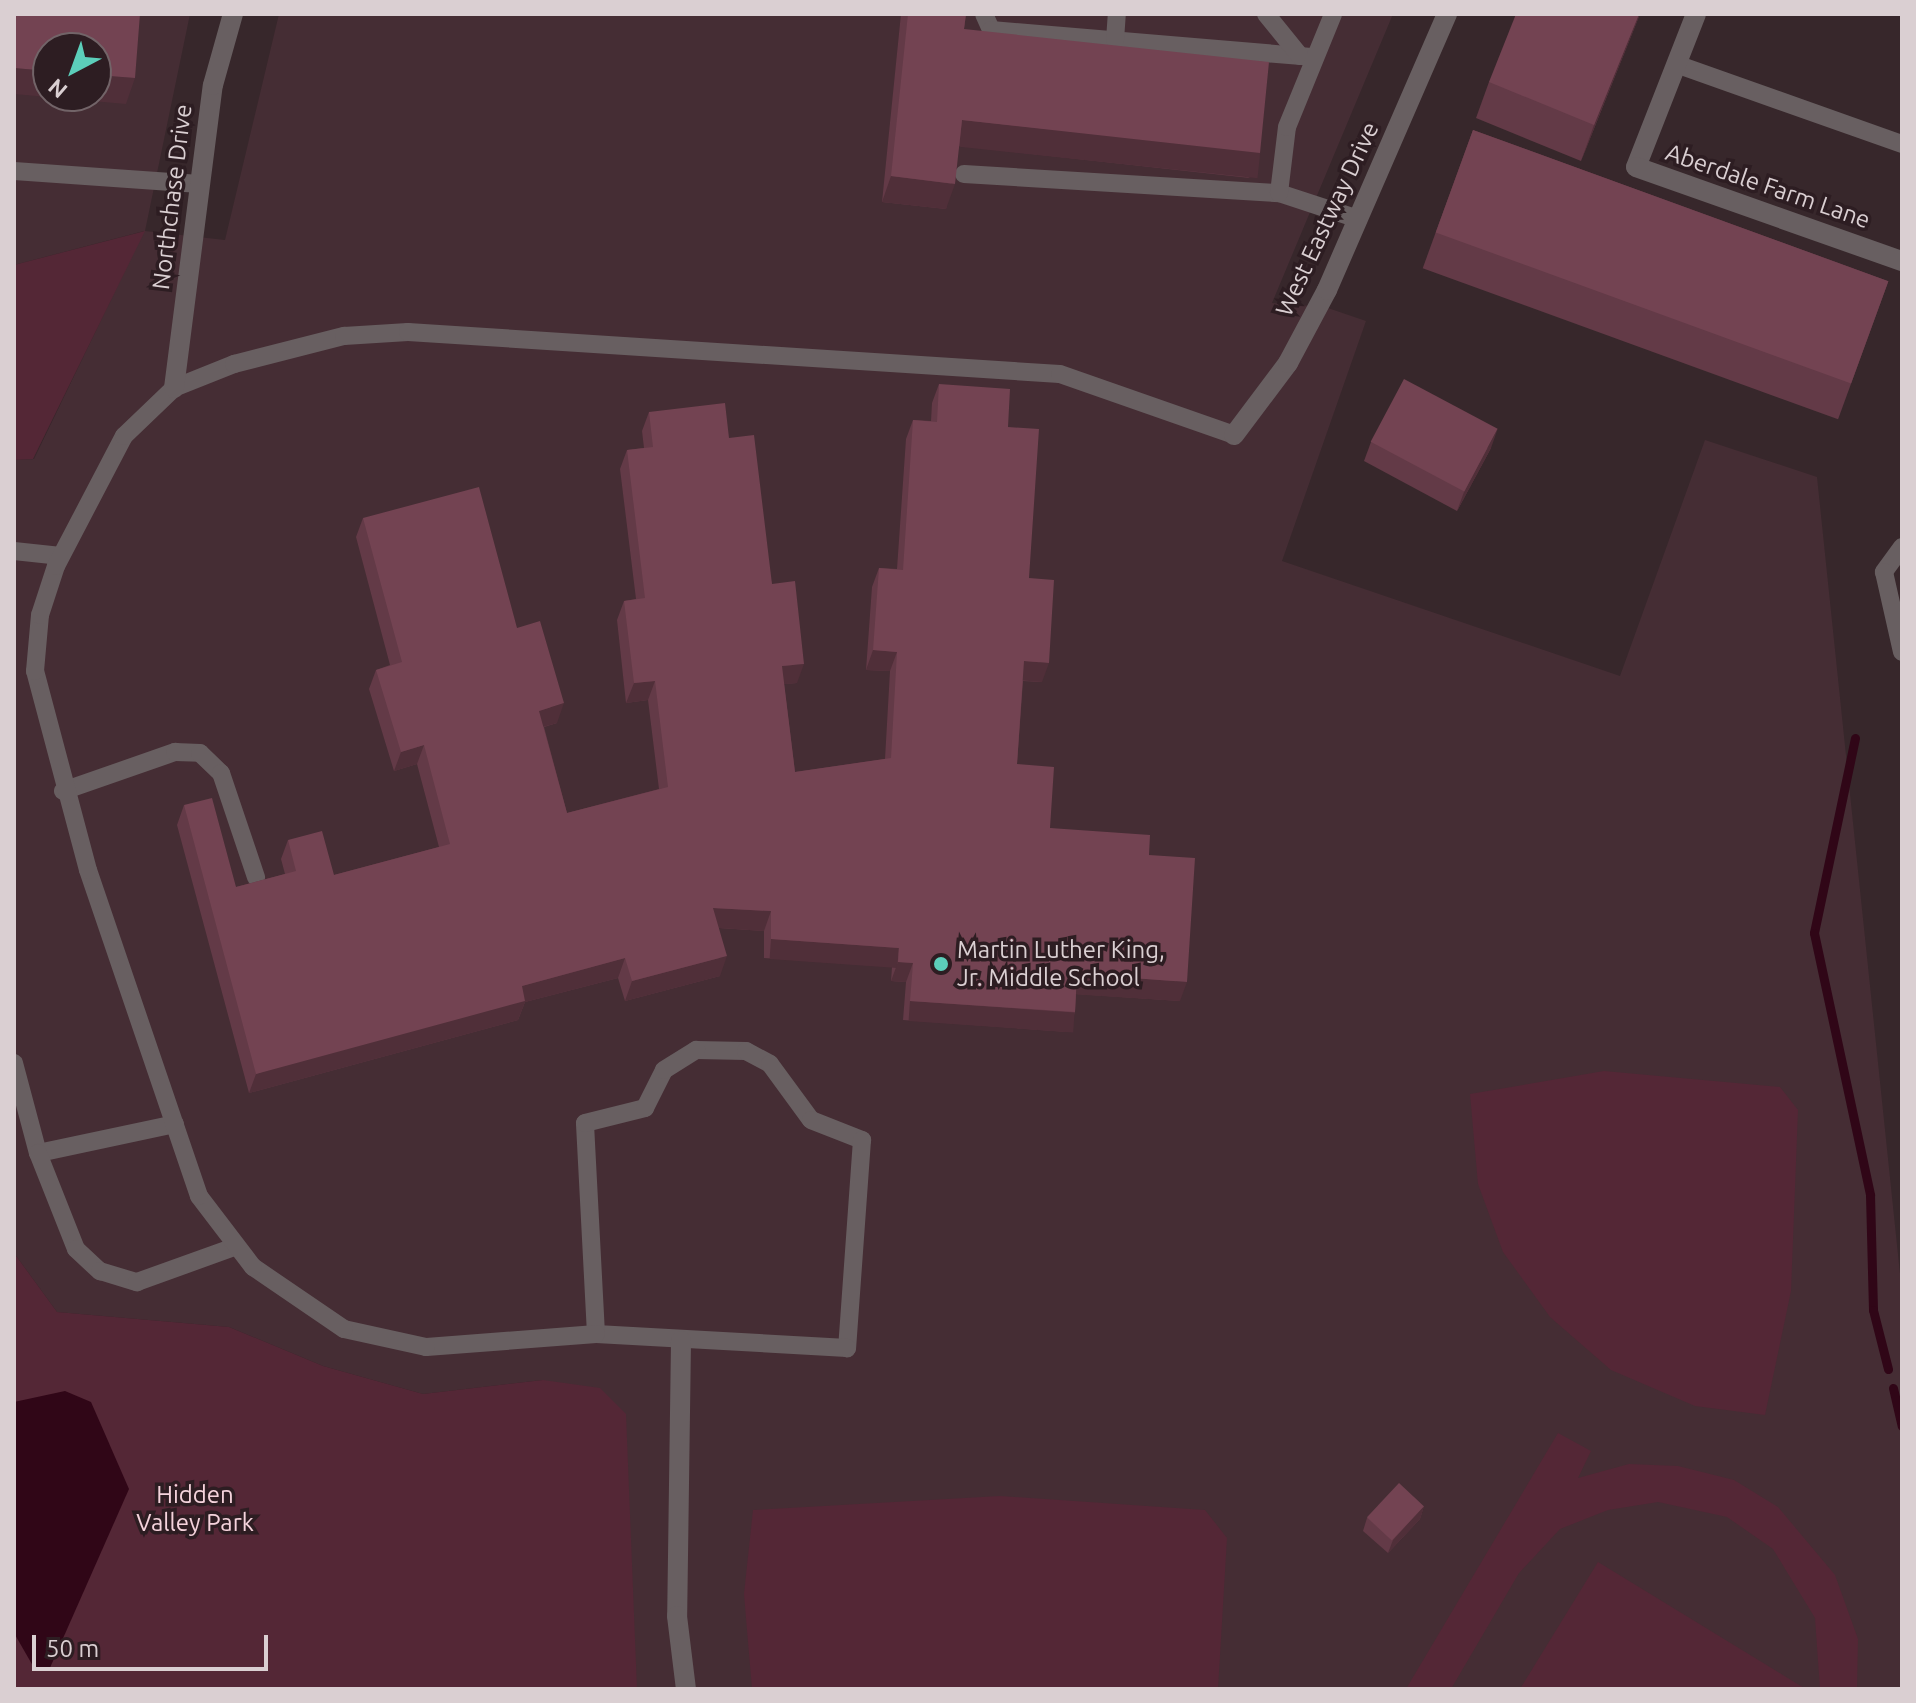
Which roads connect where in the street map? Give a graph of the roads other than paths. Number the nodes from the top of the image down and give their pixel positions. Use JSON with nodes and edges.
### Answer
{"nodes":[{"id":1,"x":233,"y":14,"type":"edge"},
{"id":2,"x":984,"y":14,"type":"edge"},
{"id":3,"x":1117,"y":14,"type":"edge"},
{"id":4,"x":1266,"y":14,"type":"edge"},
{"id":5,"x":1333,"y":14,"type":"edge"},
{"id":6,"x":1447,"y":14,"type":"edge"},
{"id":7,"x":1696,"y":14,"type":"edge"},
{"id":8,"x":1115,"y":40,"type":"junction"},
{"id":9,"x":1307,"y":57,"type":"junction"},
{"id":10,"x":1676,"y":64,"type":"junction"},
{"id":11,"x":1902,"y":144,"type":"edge"},
{"id":12,"x":14,"y":171,"type":"edge"},
{"id":13,"x":964,"y":174,"type":"dead end"},
{"id":14,"x":200,"y":184,"type":"junction"},
{"id":15,"x":1279,"y":193,"type":"junction"},
{"id":16,"x":1358,"y":219,"type":"junction"},
{"id":17,"x":1902,"y":261,"type":"edge"},
{"id":18,"x":174,"y":388,"type":"junction"},
{"id":19,"x":1234,"y":435,"type":"joint"},
{"id":20,"x":1902,"y":547,"type":"edge"},
{"id":21,"x":14,"y":551,"type":"edge"},
{"id":22,"x":61,"y":556,"type":"junction"},
{"id":23,"x":1902,"y":652,"type":"edge"},
{"id":24,"x":63,"y":791,"type":"junction"},
{"id":25,"x":256,"y":877,"type":"dead end"},
{"id":26,"x":14,"y":1063,"type":"edge"},
{"id":27,"x":175,"y":1124,"type":"junction"},
{"id":28,"x":38,"y":1153,"type":"junction"},
{"id":29,"x":234,"y":1247,"type":"junction"},
{"id":30,"x":596,"y":1334,"type":"junction"},
{"id":31,"x":681,"y":1341,"type":"junction"},
{"id":32,"x":686,"y":1689,"type":"edge"}],
"edges":[{"from":1,"to":14,"type":"street","name":"Northchase Drive"},
{"from":2,"to":8,"type":"lane"},
{"from":3,"to":8,"type":"lane"},
{"from":4,"to":9,"type":"lane"},
{"from":5,"to":9,"type":"lane"},
{"from":6,"to":16,"type":"street","name":"West Eastway Drive"},
{"from":7,"to":10,"type":"street","name":"Aberdale Farm Lane"},
{"from":8,"to":9,"type":"lane"},
{"from":9,"to":15,"type":"lane"},
{"from":10,"to":11,"type":"lane"},
{"from":10,"to":17,"type":"street","name":"Aberdale Farm Lane"},
{"from":12,"to":14,"type":"lane"},
{"from":13,"to":15,"type":"lane"},
{"from":14,"to":18,"type":"street","name":"Northchase Drive"},
{"from":15,"to":16,"type":"lane"},
{"from":16,"to":19,"type":"street","name":"West Eastway Drive"},
{"from":18,"to":19,"type":"lane"},
{"from":18,"to":22,"type":"lane"},
{"from":20,"to":23,"type":"lane"},
{"from":21,"to":22,"type":"lane"},
{"from":22,"to":24,"type":"lane"},
{"from":24,"to":25,"type":"lane"},
{"from":24,"to":27,"type":"lane"},
{"from":26,"to":28,"type":"lane"},
{"from":27,"to":28,"type":"lane"},
{"from":27,"to":29,"type":"lane"},
{"from":28,"to":29,"type":"lane"},
{"from":29,"to":30,"type":"lane"},
{"from":30,"to":31,"type":"lane"},
{"from":30,"to":31,"type":"lane"},
{"from":31,"to":32,"type":"street"}]}
